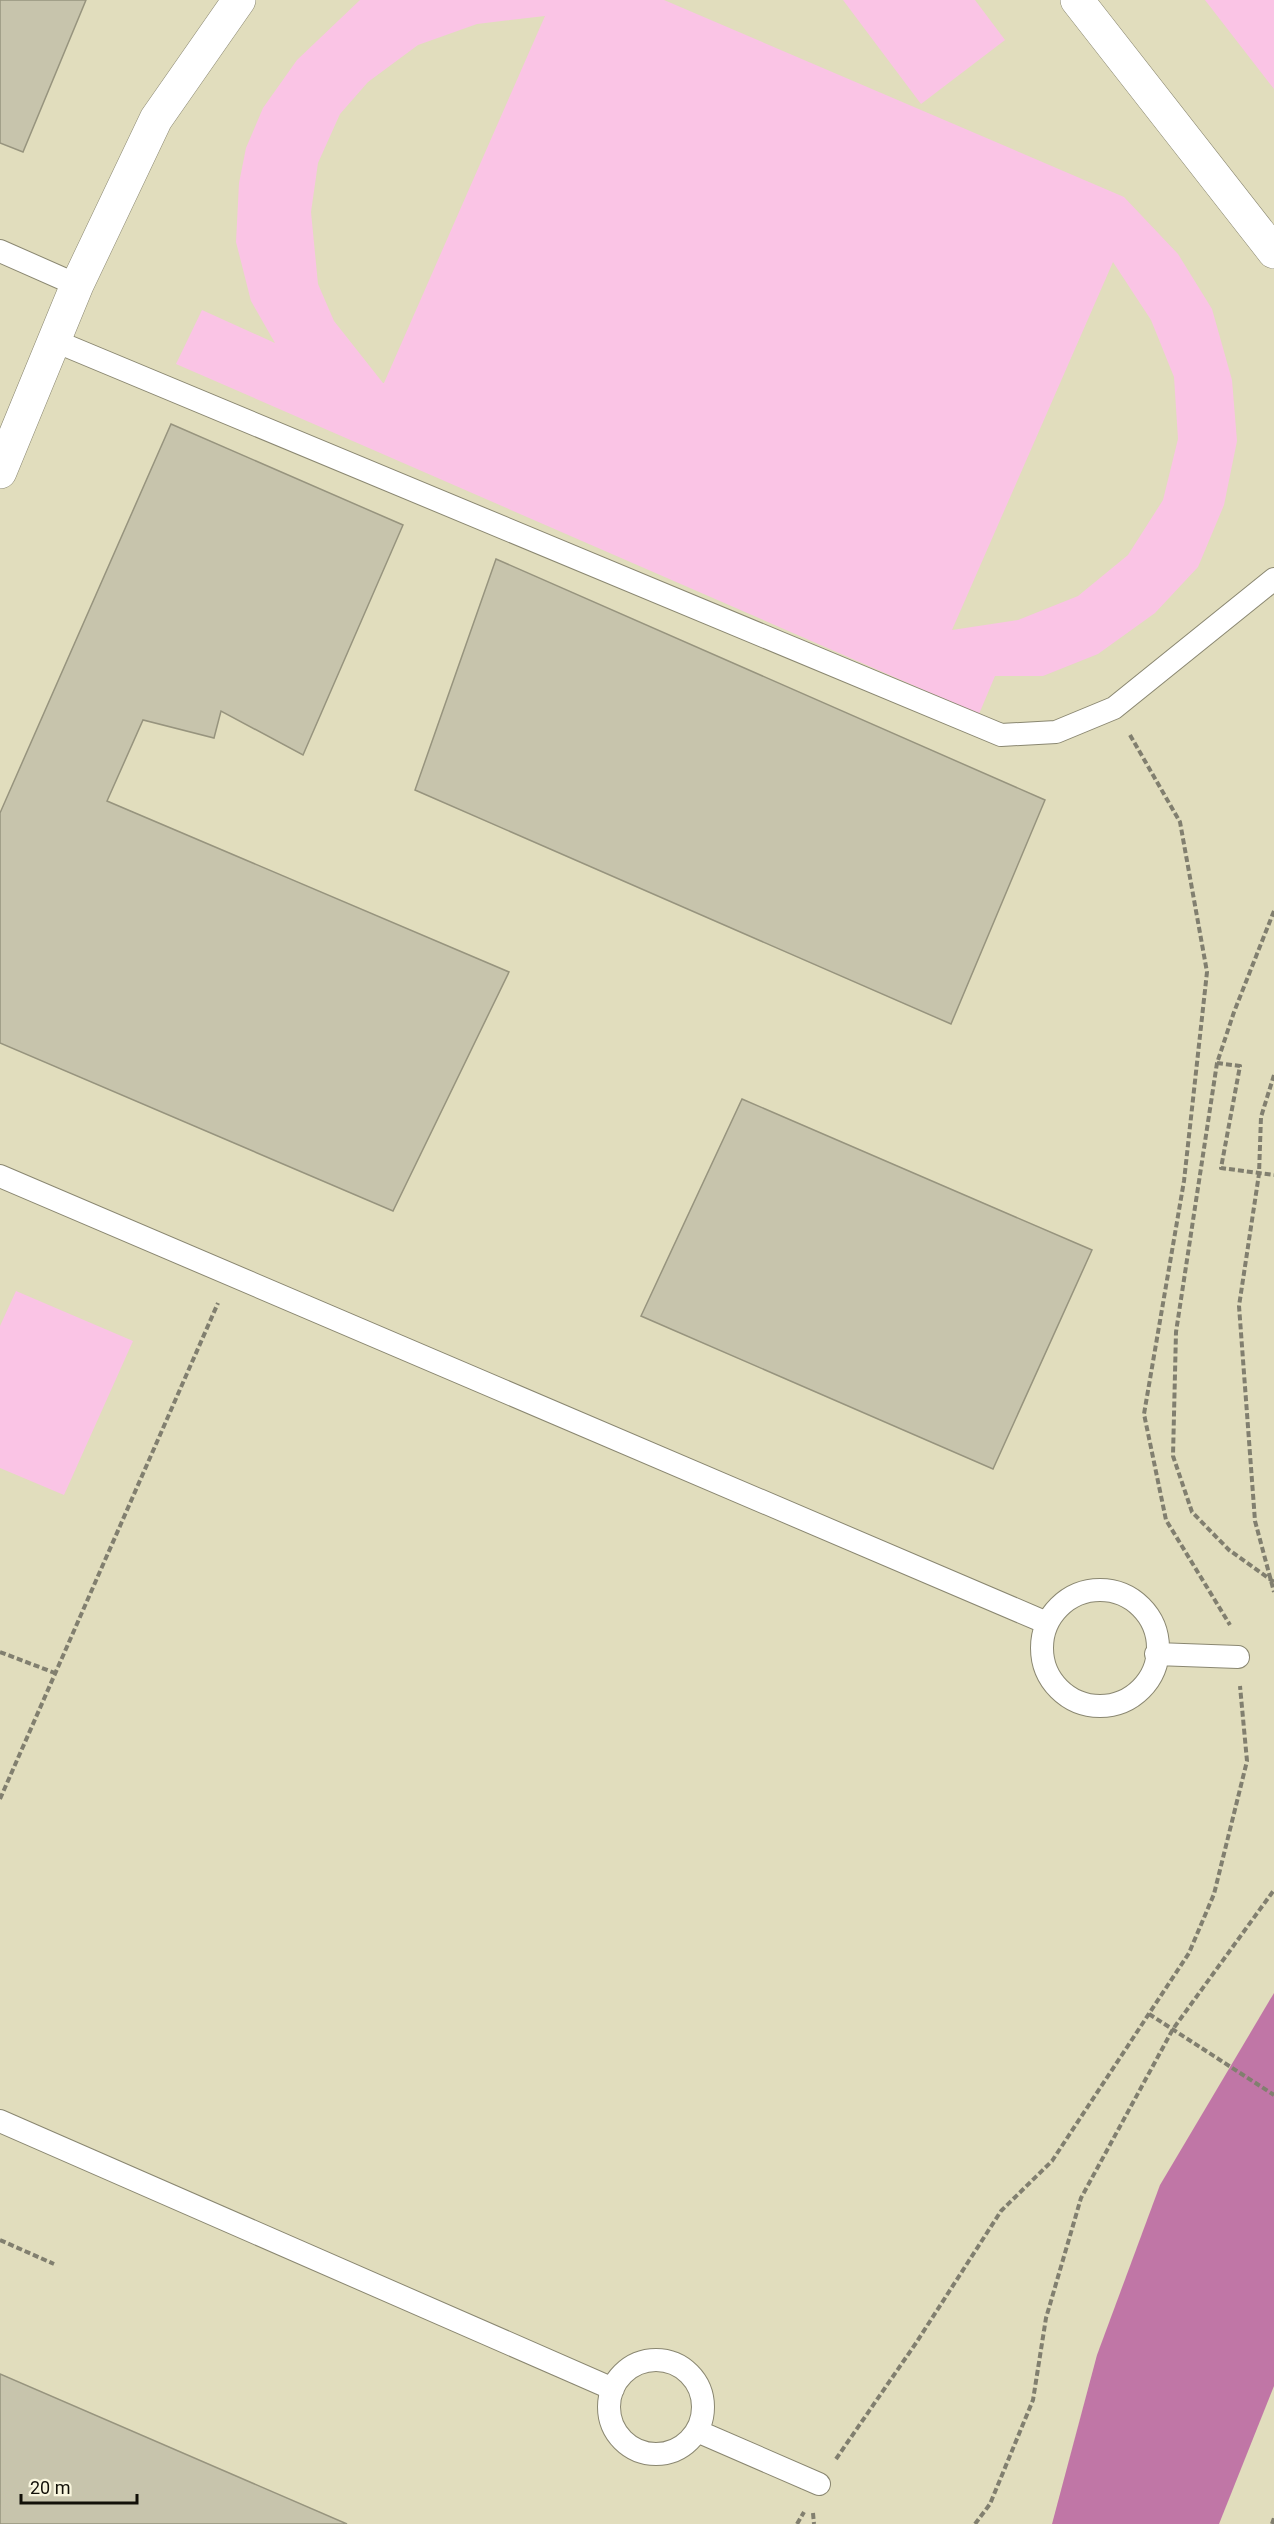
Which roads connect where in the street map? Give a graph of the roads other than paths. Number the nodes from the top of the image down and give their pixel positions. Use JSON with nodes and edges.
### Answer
{"nodes":[{"id":1,"x":239,"y":0,"type":"edge"},
{"id":2,"x":1077,"y":0,"type":"edge"},
{"id":3,"x":0,"y":250,"type":"edge"},
{"id":4,"x":1274,"y":252,"type":"edge"},
{"id":5,"x":77,"y":285,"type":"junction"},
{"id":6,"x":55,"y":341,"type":"junction"},
{"id":7,"x":0,"y":472,"type":"edge"},
{"id":8,"x":1274,"y":579,"type":"edge"},
{"id":9,"x":0,"y":1176,"type":"edge"},
{"id":10,"x":1047,"y":1623,"type":"junction"},
{"id":11,"x":1156,"y":1654,"type":"junction"},
{"id":12,"x":1238,"y":1657,"type":"road end"},
{"id":13,"x":0,"y":2121,"type":"edge"},
{"id":14,"x":613,"y":2389,"type":"junction"},
{"id":15,"x":697,"y":2431,"type":"junction"},
{"id":16,"x":819,"y":2484,"type":"road end"}],
"edges":[{"from":1,"to":5,"type":"street"},
{"from":2,"to":4,"type":"street"},
{"from":3,"to":5,"type":"lane"},
{"from":5,"to":6,"type":"street"},
{"from":6,"to":7,"type":"street"},
{"from":6,"to":8,"type":"lane"},
{"from":9,"to":10,"type":"lane"},
{"from":10,"to":11,"type":"lane"},
{"from":10,"to":11,"type":"lane"},
{"from":11,"to":12,"type":"lane"},
{"from":13,"to":14,"type":"lane"},
{"from":14,"to":15,"type":"lane"},
{"from":14,"to":15,"type":"lane"},
{"from":15,"to":16,"type":"lane"}]}
